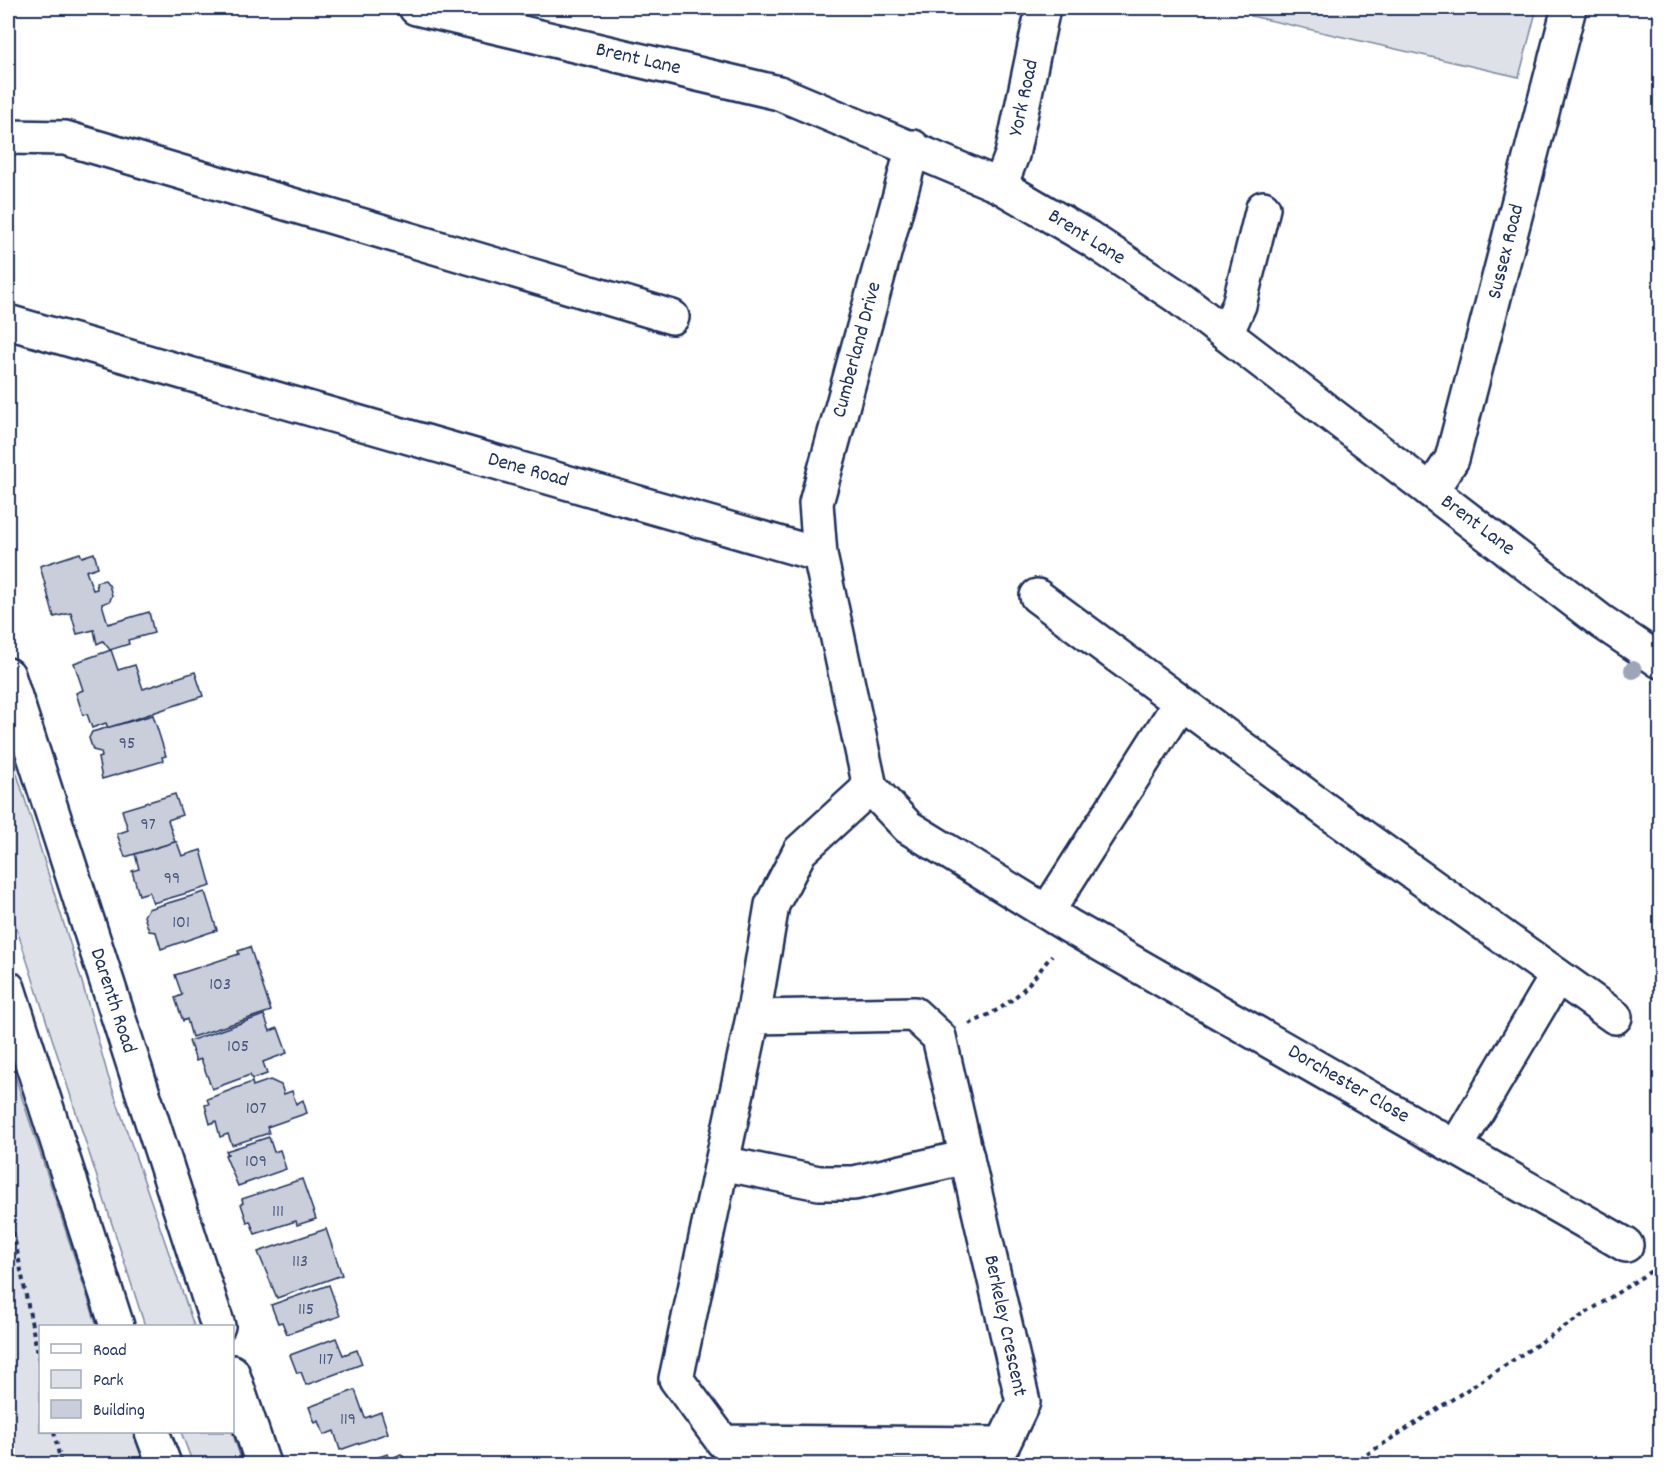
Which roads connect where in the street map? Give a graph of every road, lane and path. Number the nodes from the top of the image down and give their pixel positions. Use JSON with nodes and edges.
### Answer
{"nodes":[{"id":1,"x":416,"y":8,"type":"edge"},
{"id":2,"x":1043,"y":8,"type":"edge"},
{"id":3,"x":1569,"y":8,"type":"edge"},
{"id":4,"x":8,"y":137,"type":"edge"},
{"id":5,"x":913,"y":147,"type":"junction"},
{"id":6,"x":1000,"y":186,"type":"junction"},
{"id":7,"x":1263,"y":208,"type":"dead end"},
{"id":8,"x":672,"y":317,"type":"dead end"},
{"id":9,"x":8,"y":322,"type":"edge"},
{"id":10,"x":1226,"y":334,"type":"junction"},
{"id":11,"x":1431,"y":491,"type":"junction"},
{"id":12,"x":820,"y":555,"type":"junction"},
{"id":13,"x":1037,"y":596,"type":"dead end"},
{"id":14,"x":1660,"y":661,"type":"edge"},
{"id":15,"x":8,"y":675,"type":"edge"},
{"id":16,"x":1180,"y":703,"type":"junction"},
{"id":17,"x":870,"y":787,"type":"junction"},
{"id":18,"x":1058,"y":919,"type":"junction"},
{"id":19,"x":1557,"y":976,"type":"junction"},
{"id":20,"x":8,"y":988,"type":"edge"},
{"id":21,"x":753,"y":1017,"type":"junction"},
{"id":22,"x":1615,"y":1017,"type":"dead end"},
{"id":23,"x":939,"y":1037,"type":"junction"},
{"id":24,"x":1456,"y":1147,"type":"junction"},
{"id":25,"x":967,"y":1157,"type":"junction"},
{"id":26,"x":722,"y":1163,"type":"junction"},
{"id":27,"x":8,"y":1206,"type":"edge"},
{"id":28,"x":1626,"y":1245,"type":"dead end"},
{"id":29,"x":1656,"y":1268,"type":"dead end"},
{"id":30,"x":117,"y":1325,"type":"edge"},
{"id":31,"x":218,"y":1325,"type":"edge"},
{"id":32,"x":39,"y":1360,"type":"edge"},
{"id":33,"x":234,"y":1378,"type":"edge"},
{"id":34,"x":54,"y":1433,"type":"edge"},
{"id":35,"x":153,"y":1433,"type":"edge"},
{"id":36,"x":61,"y":1464,"type":"edge"},
{"id":37,"x":164,"y":1464,"type":"edge"},
{"id":38,"x":263,"y":1464,"type":"edge"},
{"id":39,"x":1352,"y":1464,"type":"edge"}],
"edges":[{"from":1,"to":5,"type":"street","name":"Brent Lane"},
{"from":2,"to":6,"type":"street","name":"York Road"},
{"from":3,"to":11,"type":"street","name":"Sussex Road"},
{"from":4,"to":8,"type":"street"},
{"from":5,"to":6,"type":"street","name":"Brent Lane"},
{"from":5,"to":12,"type":"street","name":"Cumberland Drive"},
{"from":6,"to":10,"type":"street","name":"Brent Lane"},
{"from":7,"to":10,"type":"street"},
{"from":9,"to":12,"type":"street","name":"Dene Road"},
{"from":10,"to":11,"type":"street","name":"Brent Lane"},
{"from":11,"to":14,"type":"street","name":"Brent Lane"},
{"from":12,"to":17,"type":"street"},
{"from":13,"to":16,"type":"street"},
{"from":15,"to":31,"type":"street","name":"Darenth Road"},
{"from":16,"to":18,"type":"street"},
{"from":16,"to":19,"type":"street"},
{"from":17,"to":18,"type":"street","name":"Dorchester Close"},
{"from":17,"to":21,"type":"street","name":"Berkeley Crescent"},
{"from":18,"to":23,"type":"path"},
{"from":18,"to":24,"type":"street","name":"Dorchester Close"},
{"from":19,"to":22,"type":"street"},
{"from":19,"to":24,"type":"street"},
{"from":20,"to":30,"type":"street"},
{"from":21,"to":23,"type":"street"},
{"from":21,"to":26,"type":"street","name":"Berkeley Crescent"},
{"from":23,"to":25,"type":"street","name":"Berkeley Crescent"},
{"from":24,"to":28,"type":"street","name":"Dorchester Close"},
{"from":25,"to":26,"type":"street"},
{"from":25,"to":26,"type":"street","name":"Berkeley Crescent"},
{"from":27,"to":32,"type":"path"},
{"from":29,"to":39,"type":"path"},
{"from":33,"to":38,"type":"street"},
{"from":34,"to":36,"type":"path"},
{"from":35,"to":37,"type":"street"}]}
